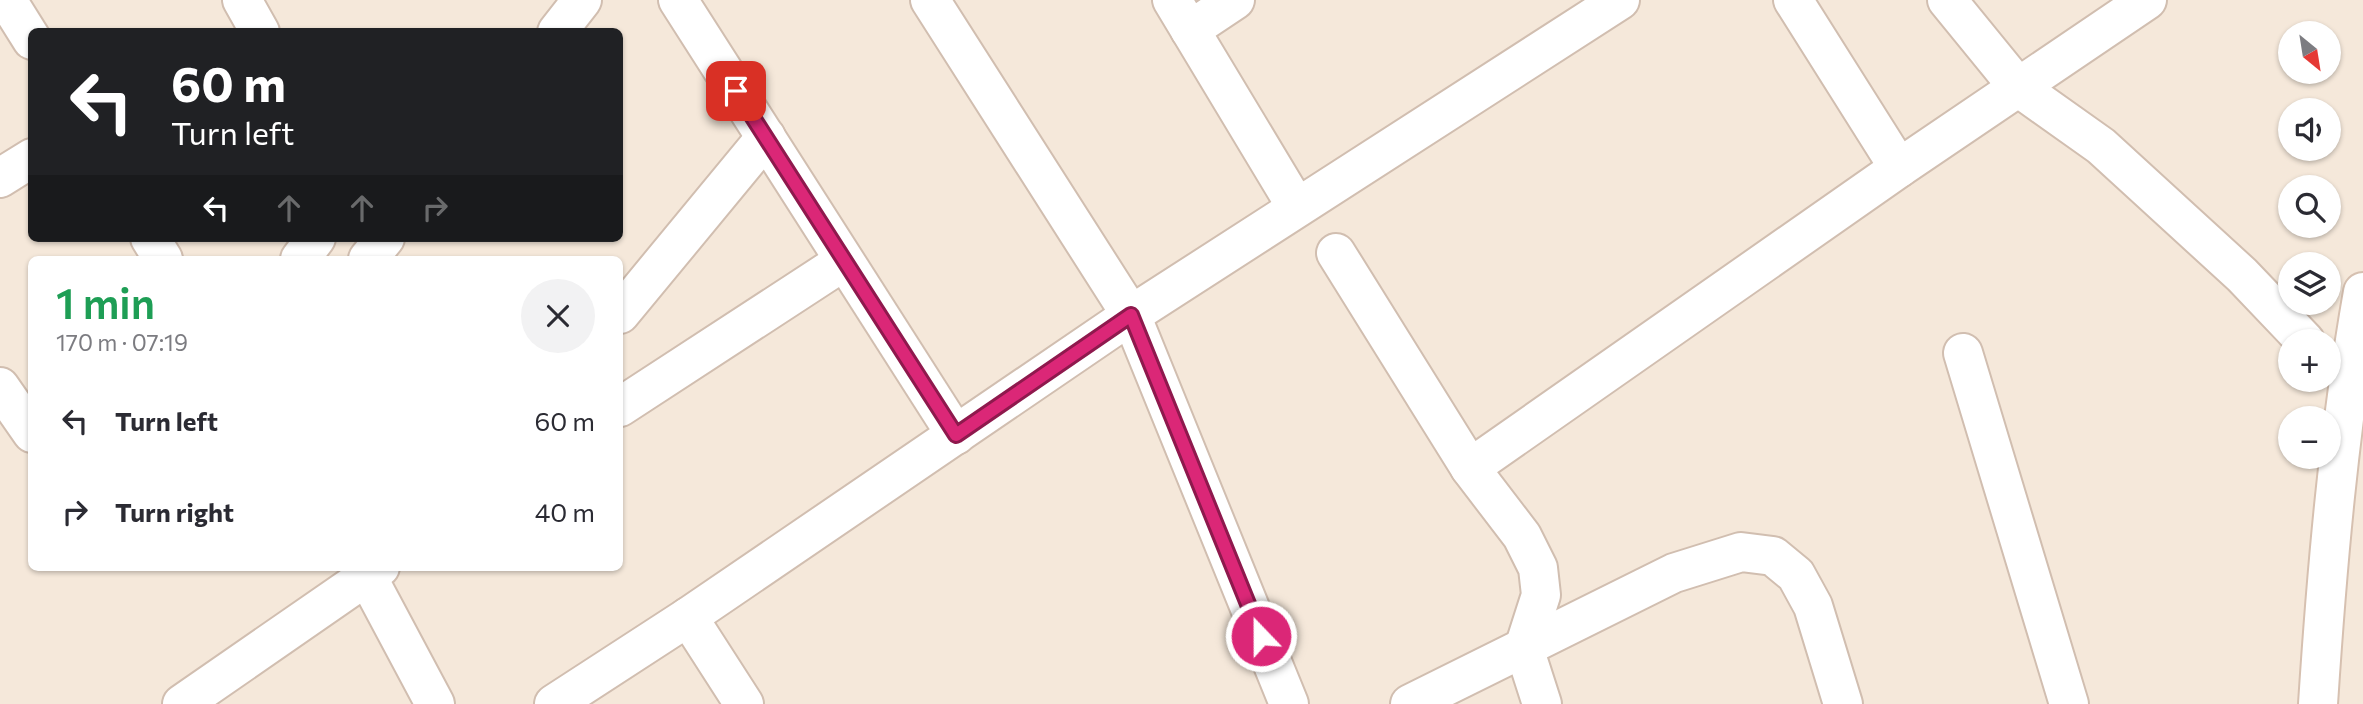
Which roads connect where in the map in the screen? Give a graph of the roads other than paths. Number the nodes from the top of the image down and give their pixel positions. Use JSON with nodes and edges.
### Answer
{"nodes":[{"id":1,"x":7,"y":0,"type":"edge"},
{"id":2,"x":242,"y":0,"type":"edge"},
{"id":3,"x":582,"y":0,"type":"edge"},
{"id":4,"x":678,"y":0,"type":"edge"},
{"id":5,"x":930,"y":0,"type":"edge"},
{"id":6,"x":1235,"y":0,"type":"edge"},
{"id":7,"x":1620,"y":0,"type":"edge"},
{"id":8,"x":1793,"y":0,"type":"edge"},
{"id":9,"x":1947,"y":0,"type":"edge"},
{"id":10,"x":2147,"y":0,"type":"edge"},
{"id":11,"x":1181,"y":15,"type":"edge"},
{"id":12,"x":258,"y":28,"type":"edge"},
{"id":13,"x":560,"y":28,"type":"edge"},
{"id":14,"x":28,"y":34,"type":"edge"},
{"id":15,"x":2018,"y":88,"type":"junction"},
{"id":16,"x":766,"y":137,"type":"junction"},
{"id":17,"x":28,"y":160,"type":"edge"},
{"id":18,"x":1899,"y":168,"type":"junction"},
{"id":19,"x":0,"y":177,"type":"edge"},
{"id":20,"x":1296,"y":206,"type":"junction"},
{"id":21,"x":313,"y":242,"type":"edge"},
{"id":22,"x":382,"y":242,"type":"edge"},
{"id":23,"x":1336,"y":253,"type":"dead end"},
{"id":24,"x":302,"y":256,"type":"edge"},
{"id":25,"x":371,"y":256,"type":"edge"},
{"id":26,"x":845,"y":261,"type":"junction"},
{"id":27,"x":2363,"y":292,"type":"edge"},
{"id":28,"x":623,"y":310,"type":"edge"},
{"id":29,"x":1131,"y":315,"type":"junction"},
{"id":30,"x":2294,"y":329,"type":"edge"},
{"id":31,"x":1963,"y":353,"type":"dead end"},
{"id":32,"x":2341,"y":366,"type":"edge"},
{"id":33,"x":0,"y":387,"type":"edge"},
{"id":34,"x":2337,"y":392,"type":"edge"},
{"id":35,"x":623,"y":405,"type":"edge"},
{"id":36,"x":28,"y":427,"type":"edge"},
{"id":37,"x":956,"y":435,"type":"junction"},
{"id":38,"x":1471,"y":468,"type":"junction"},
{"id":39,"x":369,"y":571,"type":"edge"},
{"id":40,"x":370,"y":571,"type":"edge"},
{"id":41,"x":688,"y":617,"type":"junction"},
{"id":42,"x":1524,"y":648,"type":"junction"},
{"id":43,"x":182,"y":704,"type":"edge"},
{"id":44,"x":435,"y":704,"type":"edge"},
{"id":45,"x":554,"y":704,"type":"edge"},
{"id":46,"x":744,"y":704,"type":"edge"},
{"id":47,"x":1289,"y":704,"type":"edge"},
{"id":48,"x":1410,"y":704,"type":"edge"},
{"id":49,"x":1542,"y":704,"type":"edge"},
{"id":50,"x":1843,"y":704,"type":"edge"},
{"id":51,"x":2069,"y":704,"type":"edge"},
{"id":52,"x":2318,"y":704,"type":"edge"}],
"edges":[{"from":1,"to":14,"type":"street"},
{"from":2,"to":12,"type":"street"},
{"from":3,"to":13,"type":"street"},
{"from":4,"to":16,"type":"street"},
{"from":5,"to":29,"type":"street"},
{"from":6,"to":11,"type":"street"},
{"from":7,"to":20,"type":"street"},
{"from":8,"to":18,"type":"street"},
{"from":9,"to":15,"type":"street"},
{"from":10,"to":15,"type":"street"},
{"from":11,"to":20,"type":"street"},
{"from":15,"to":18,"type":"street"},
{"from":15,"to":30,"type":"street"},
{"from":16,"to":26,"type":"street"},
{"from":16,"to":28,"type":"street"},
{"from":17,"to":19,"type":"street"},
{"from":18,"to":38,"type":"street"},
{"from":20,"to":29,"type":"street"},
{"from":21,"to":24,"type":"street"},
{"from":22,"to":25,"type":"street"},
{"from":23,"to":38,"type":"street"},
{"from":26,"to":35,"type":"street"},
{"from":26,"to":37,"type":"street"},
{"from":27,"to":32,"type":"street"},
{"from":29,"to":37,"type":"street"},
{"from":29,"to":47,"type":"street"},
{"from":31,"to":51,"type":"street"},
{"from":33,"to":36,"type":"street"},
{"from":34,"to":52,"type":"street"},
{"from":37,"to":41,"type":"street"},
{"from":38,"to":42,"type":"street"},
{"from":39,"to":43,"type":"street"},
{"from":40,"to":44,"type":"street"},
{"from":41,"to":45,"type":"street"},
{"from":41,"to":46,"type":"street"},
{"from":42,"to":48,"type":"street"},
{"from":42,"to":49,"type":"street"},
{"from":42,"to":50,"type":"street"}]}
